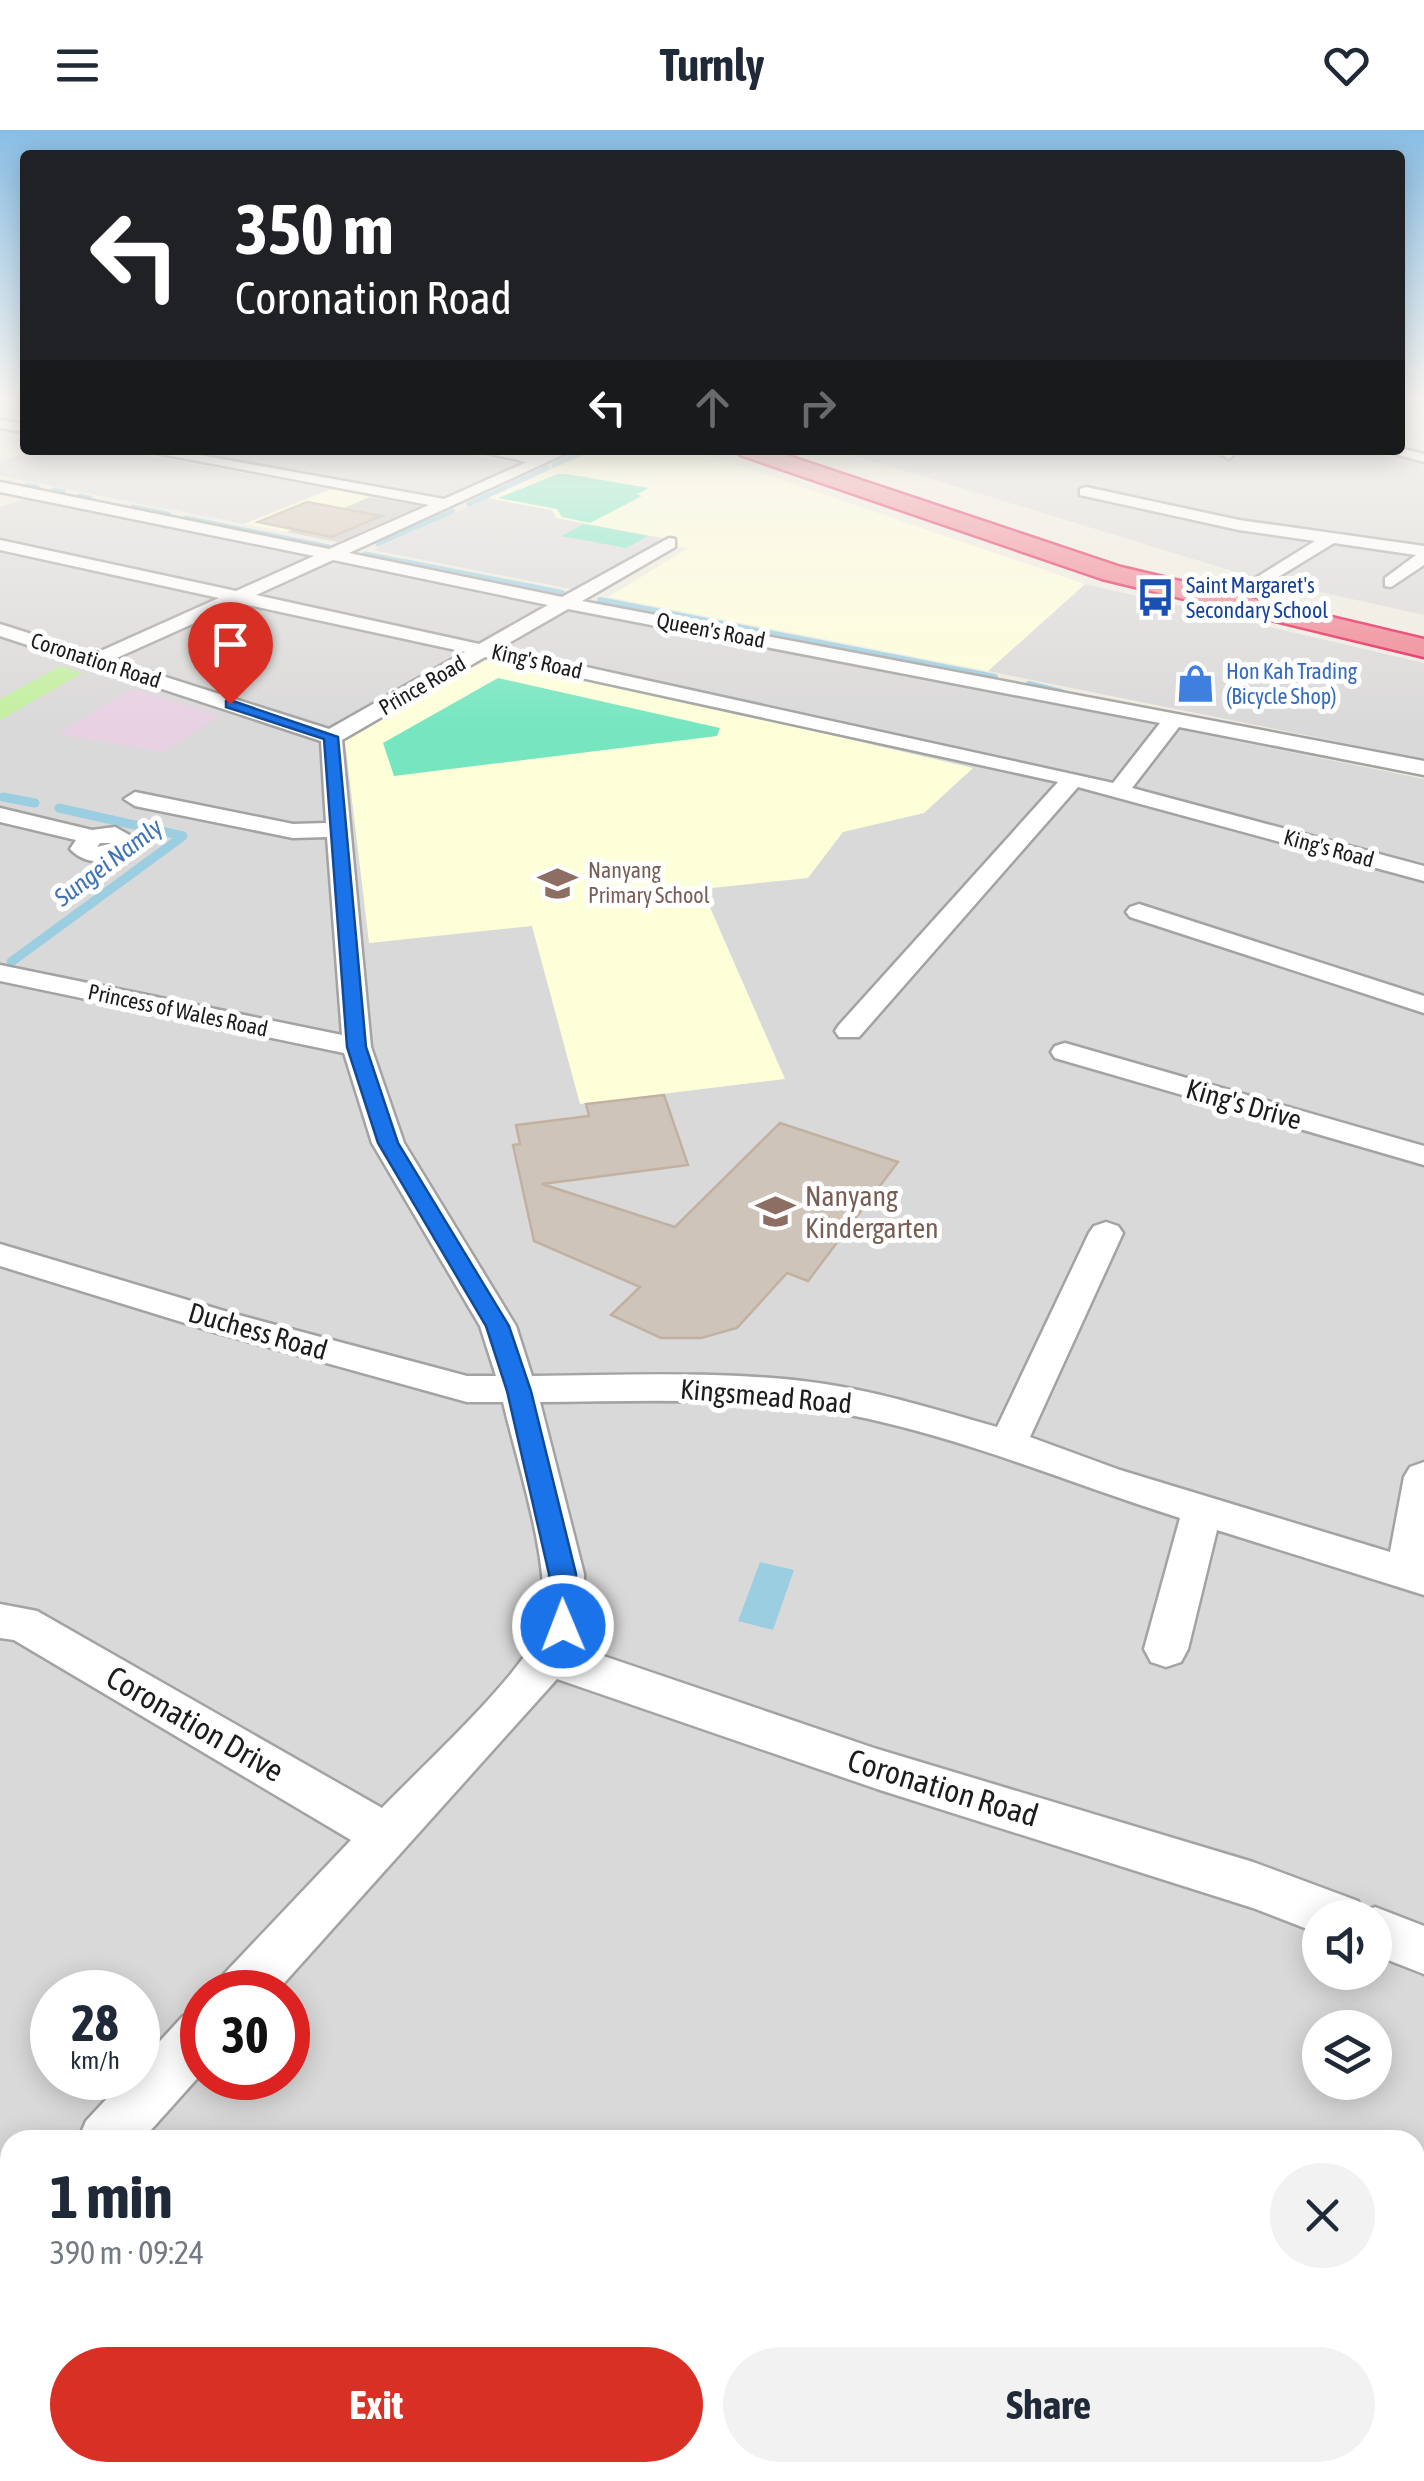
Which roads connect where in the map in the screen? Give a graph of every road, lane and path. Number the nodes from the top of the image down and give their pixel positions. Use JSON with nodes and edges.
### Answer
{"nodes":[{"id":1,"x":101,"y":508,"type":"edge"},
{"id":2,"x":440,"y":508,"type":"edge"},
{"id":3,"x":934,"y":508,"type":"edge"},
{"id":4,"x":958,"y":508,"type":"edge"},
{"id":5,"x":1159,"y":508,"type":"edge"},
{"id":6,"x":1331,"y":538,"type":"junction"},
{"id":7,"x":669,"y":544,"type":"dead end"},
{"id":8,"x":0,"y":545,"type":"edge"},
{"id":9,"x":1421,"y":548,"type":"edge"},
{"id":10,"x":336,"y":556,"type":"junction"},
{"id":11,"x":1390,"y":582,"type":"dead end"},
{"id":12,"x":1244,"y":594,"type":"junction"},
{"id":13,"x":240,"y":597,"type":"junction"},
{"id":14,"x":566,"y":603,"type":"junction"},
{"id":15,"x":0,"y":630,"type":"edge"},
{"id":16,"x":1424,"y":631,"type":"edge"},
{"id":17,"x":483,"y":648,"type":"junction"},
{"id":18,"x":1424,"y":648,"type":"edge"},
{"id":19,"x":96,"y":660,"type":"junction"},
{"id":20,"x":1175,"y":718,"type":"junction"},
{"id":21,"x":331,"y":737,"type":"junction"},
{"id":22,"x":1424,"y":768,"type":"edge"},
{"id":23,"x":1073,"y":780,"type":"junction"},
{"id":24,"x":1118,"y":790,"type":"junction"},
{"id":25,"x":134,"y":799,"type":"dead end"},
{"id":26,"x":0,"y":815,"type":"edge"},
{"id":27,"x":341,"y":830,"type":"junction"},
{"id":28,"x":92,"y":837,"type":"dead end"},
{"id":29,"x":1424,"y":874,"type":"edge"},
{"id":30,"x":1139,"y":912,"type":"dead end"},
{"id":31,"x":0,"y":973,"type":"edge"},
{"id":32,"x":1424,"y":1005,"type":"edge"},
{"id":33,"x":848,"y":1032,"type":"dead end"},
{"id":34,"x":357,"y":1047,"type":"junction"},
{"id":35,"x":1065,"y":1052,"type":"dead end"},
{"id":36,"x":1424,"y":1156,"type":"edge"},
{"id":37,"x":1106,"y":1233,"type":"dead end"},
{"id":38,"x":0,"y":1254,"type":"edge"},
{"id":39,"x":519,"y":1391,"type":"junction"},
{"id":40,"x":1008,"y":1444,"type":"junction"},
{"id":41,"x":1424,"y":1477,"type":"edge"},
{"id":42,"x":1202,"y":1511,"type":"junction"},
{"id":43,"x":1415,"y":1576,"type":"edge"},
{"id":44,"x":0,"y":1621,"type":"edge"},
{"id":45,"x":1166,"y":1649,"type":"dead end"},
{"id":46,"x":546,"y":1658,"type":"junction"},
{"id":47,"x":387,"y":1836,"type":"junction"},
{"id":48,"x":1302,"y":1903,"type":"edge"},
{"id":49,"x":1392,"y":1938,"type":"edge"},
{"id":50,"x":1424,"y":1950,"type":"edge"},
{"id":51,"x":262,"y":1970,"type":"edge"},
{"id":52,"x":180,"y":2059,"type":"edge"},
{"id":53,"x":114,"y":2130,"type":"edge"}],
"edges":[{"from":1,"to":10,"type":"street","name":"Queen's Road"},
{"from":2,"to":10,"type":"street"},
{"from":3,"to":18,"type":"highway"},
{"from":4,"to":12,"type":"highway"},
{"from":5,"to":6,"type":"street"},
{"from":6,"to":9,"type":"street"},
{"from":6,"to":12,"type":"street"},
{"from":7,"to":14,"type":"street","name":"Prince Road"},
{"from":8,"to":13,"type":"street","name":"King's Road"},
{"from":9,"to":11,"type":"street"},
{"from":10,"to":13,"type":"street"},
{"from":10,"to":14,"type":"street","name":"Queen's Road"},
{"from":12,"to":16,"type":"highway"},
{"from":13,"to":17,"type":"street","name":"King's Road"},
{"from":13,"to":19,"type":"street"},
{"from":14,"to":17,"type":"street","name":"Prince Road"},
{"from":14,"to":20,"type":"street","name":"Queen's Road"},
{"from":15,"to":19,"type":"street","name":"Coronation Road"},
{"from":17,"to":21,"type":"street","name":"Prince Road"},
{"from":17,"to":23,"type":"street","name":"King's Road"},
{"from":19,"to":21,"type":"street","name":"Coronation Road"},
{"from":20,"to":22,"type":"street","name":"Queen's Road"},
{"from":20,"to":24,"type":"street"},
{"from":21,"to":27,"type":"street"},
{"from":23,"to":24,"type":"street","name":"King's Road"},
{"from":23,"to":33,"type":"street"},
{"from":24,"to":29,"type":"street","name":"King's Road"},
{"from":25,"to":27,"type":"street"},
{"from":26,"to":28,"type":"street"},
{"from":27,"to":34,"type":"street"},
{"from":30,"to":32,"type":"street"},
{"from":31,"to":34,"type":"street","name":"Princess of Wales Road"},
{"from":34,"to":39,"type":"street"},
{"from":35,"to":36,"type":"street","name":"King's Drive"},
{"from":37,"to":40,"type":"street"},
{"from":38,"to":39,"type":"street","name":"Duchess Road"},
{"from":39,"to":40,"type":"street","name":"Kingsmead Road"},
{"from":39,"to":46,"type":"street"},
{"from":40,"to":42,"type":"street","name":"Kingsmead Road"},
{"from":41,"to":43,"type":"street","name":"Kingsmead Road"},
{"from":42,"to":43,"type":"street","name":"Kingsmead Road"},
{"from":42,"to":45,"type":"street"},
{"from":44,"to":47,"type":"street","name":"Coronation Drive"},
{"from":46,"to":47,"type":"street"},
{"from":46,"to":48,"type":"street","name":"Coronation Road"},
{"from":47,"to":51,"type":"street"},
{"from":49,"to":50,"type":"street"},
{"from":52,"to":53,"type":"street"}]}
